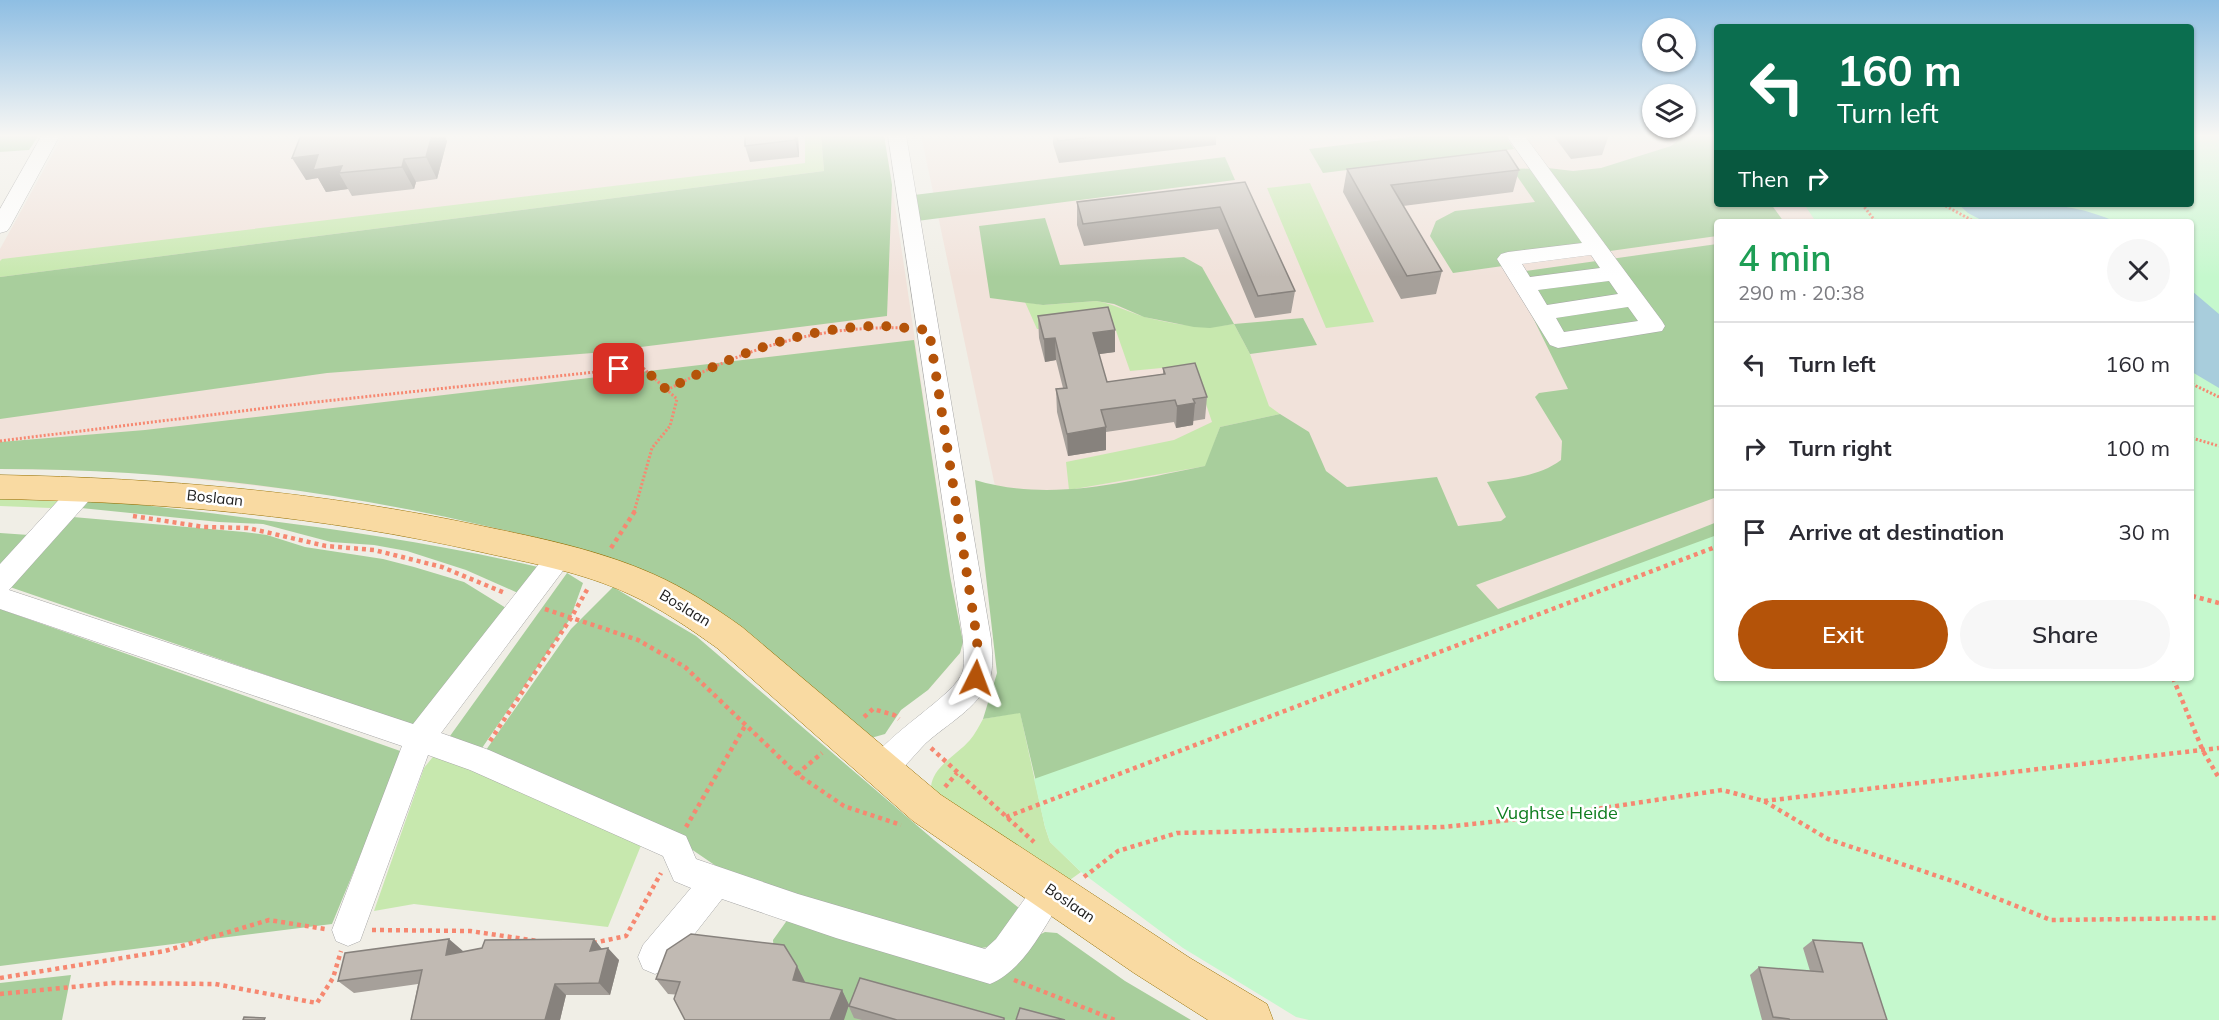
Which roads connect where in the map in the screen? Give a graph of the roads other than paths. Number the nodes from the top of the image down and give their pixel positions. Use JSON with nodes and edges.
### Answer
{"nodes":[{"id":1,"x":25,"y":183,"type":"edge"},
{"id":2,"x":905,"y":183,"type":"edge"},
{"id":3,"x":1550,"y":183,"type":"edge"},
{"id":4,"x":0,"y":227,"type":"edge"},
{"id":5,"x":1598,"y":248,"type":"junction"},
{"id":6,"x":1616,"y":273,"type":"junction"},
{"id":7,"x":1524,"y":285,"type":"junction"},
{"id":8,"x":1633,"y":299,"type":"junction"},
{"id":9,"x":1541,"y":313,"type":"junction"},
{"id":10,"x":0,"y":487,"type":"edge"},
{"id":11,"x":85,"y":488,"type":"junction"},
{"id":12,"x":559,"y":557,"type":"junction"},
{"id":13,"x":0,"y":582,"type":"edge"},
{"id":14,"x":0,"y":598,"type":"edge"},
{"id":15,"x":420,"y":738,"type":"junction"},
{"id":16,"x":881,"y":769,"type":"junction"},
{"id":17,"x":716,"y":882,"type":"junction"},
{"id":18,"x":1064,"y":885,"type":"junction"},
{"id":19,"x":348,"y":930,"type":"road end"},
{"id":20,"x":655,"y":957,"type":"dead end"},
{"id":21,"x":1251,"y":1020,"type":"edge"}],
"edges":[{"from":1,"to":4,"type":"street"},
{"from":2,"to":16,"type":"street"},
{"from":3,"to":5,"type":"street"},
{"from":5,"to":6,"type":"street"},
{"from":5,"to":7,"type":"street"},
{"from":6,"to":7,"type":"street"},
{"from":6,"to":8,"type":"street"},
{"from":7,"to":9,"type":"street"},
{"from":8,"to":9,"type":"street"},
{"from":8,"to":9,"type":"street"},
{"from":10,"to":11,"type":"main road","name":"Boslaan"},
{"from":11,"to":12,"type":"main road","name":"Boslaan"},
{"from":11,"to":13,"type":"street"},
{"from":12,"to":15,"type":"street"},
{"from":12,"to":16,"type":"main road","name":"Boslaan"},
{"from":14,"to":15,"type":"street"},
{"from":15,"to":17,"type":"street"},
{"from":15,"to":19,"type":"street"},
{"from":16,"to":18,"type":"main road","name":"Boslaan"},
{"from":17,"to":18,"type":"street"},
{"from":17,"to":20,"type":"street"},
{"from":18,"to":21,"type":"main road","name":"Boslaan"}]}
